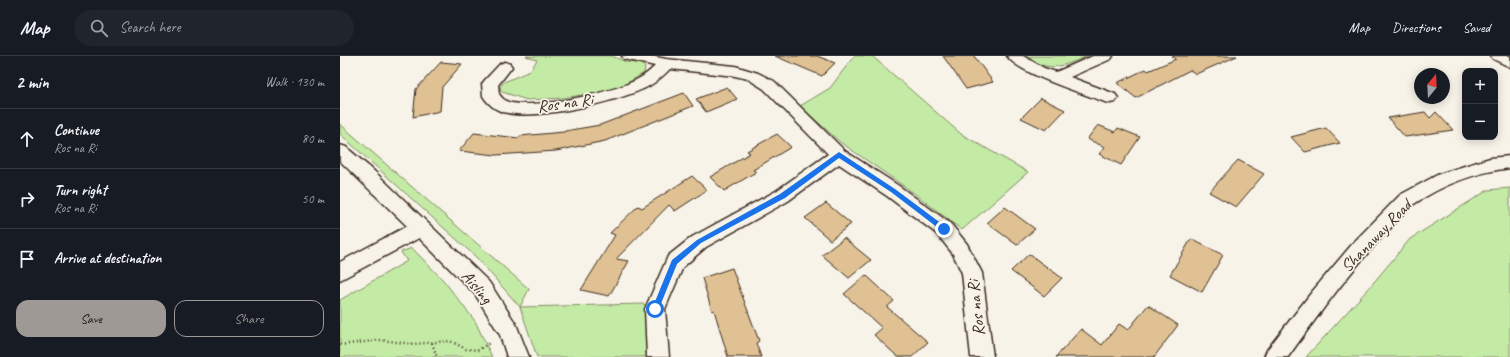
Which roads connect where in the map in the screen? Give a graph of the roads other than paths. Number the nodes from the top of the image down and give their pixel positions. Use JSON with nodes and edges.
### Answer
{"nodes":[{"id":1,"x":629,"y":56,"type":"edge"},
{"id":2,"x":1014,"y":56,"type":"edge"},
{"id":3,"x":1106,"y":56,"type":"edge"},
{"id":4,"x":1498,"y":56,"type":"edge"},
{"id":5,"x":1510,"y":62,"type":"edge"},
{"id":6,"x":666,"y":64,"type":"junction"},
{"id":7,"x":505,"y":67,"type":"dead end"},
{"id":8,"x":1058,"y":78,"type":"junction"},
{"id":9,"x":1110,"y":98,"type":"dead end"},
{"id":10,"x":340,"y":151,"type":"edge"},
{"id":11,"x":839,"y":155,"type":"junction"},
{"id":12,"x":1510,"y":162,"type":"edge"},
{"id":13,"x":420,"y":228,"type":"junction"},
{"id":14,"x":340,"y":272,"type":"edge"},
{"id":15,"x":518,"y":357,"type":"edge"},
{"id":16,"x":658,"y":357,"type":"edge"},
{"id":17,"x":982,"y":357,"type":"edge"},
{"id":18,"x":1274,"y":357,"type":"edge"}],
"edges":[{"from":1,"to":6,"type":"street","name":"Ros na Ri"},
{"from":2,"to":8,"type":"street"},
{"from":3,"to":8,"type":"street"},
{"from":4,"to":5,"type":"street"},
{"from":6,"to":7,"type":"street","name":"Ros na Ri"},
{"from":6,"to":11,"type":"street","name":"Ros na Ri"},
{"from":8,"to":9,"type":"street"},
{"from":10,"to":13,"type":"street","name":"Aisling"},
{"from":11,"to":16,"type":"street"},
{"from":11,"to":17,"type":"street","name":"Ros na Ri"},
{"from":12,"to":18,"type":"street","name":"Shanaway Road"},
{"from":13,"to":14,"type":"street"},
{"from":13,"to":15,"type":"street","name":"Aisling"}]}
